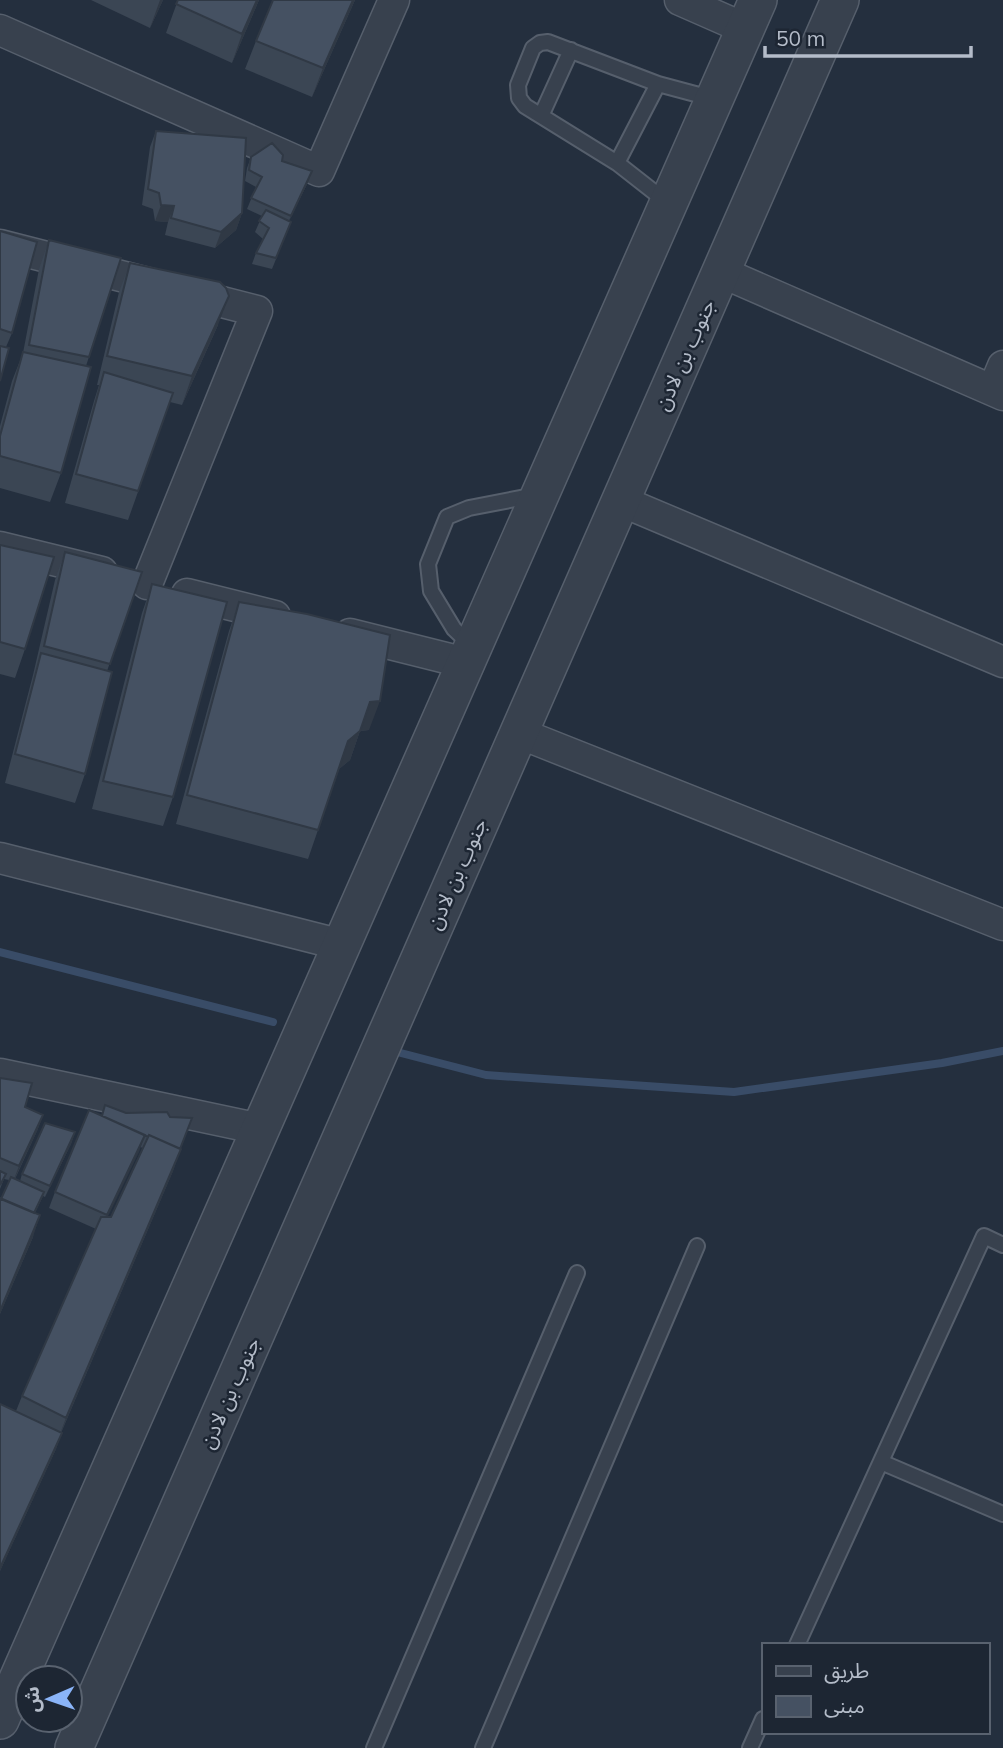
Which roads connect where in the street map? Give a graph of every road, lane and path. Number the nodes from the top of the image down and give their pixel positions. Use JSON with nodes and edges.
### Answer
{"nodes":[{"id":1,"x":394,"y":0,"type":"edge"},
{"id":2,"x":680,"y":0,"type":"edge"},
{"id":3,"x":840,"y":0,"type":"edge"},
{"id":4,"x":752,"y":14,"type":"edge"},
{"id":5,"x":0,"y":30,"type":"edge"},
{"id":6,"x":571,"y":50,"type":"junction"},
{"id":7,"x":658,"y":84,"type":"junction"},
{"id":8,"x":715,"y":99,"type":"junction"},
{"id":9,"x":541,"y":116,"type":"junction"},
{"id":10,"x":617,"y":163,"type":"junction"},
{"id":11,"x":669,"y":204,"type":"junction"},
{"id":12,"x":0,"y":245,"type":"edge"},
{"id":13,"x":721,"y":272,"type":"junction"},
{"id":14,"x":1000,"y":383,"type":"edge"},
{"id":15,"x":541,"y":494,"type":"junction"},
{"id":16,"x":621,"y":501,"type":"junction"},
{"id":17,"x":0,"y":547,"type":"edge"},
{"id":18,"x":147,"y":584,"type":"junction"},
{"id":19,"x":470,"y":655,"type":"junction"},
{"id":20,"x":1003,"y":662,"type":"edge"},
{"id":21,"x":519,"y":733,"type":"junction"},
{"id":22,"x":0,"y":858,"type":"edge"},
{"id":23,"x":1003,"y":925,"type":"edge"},
{"id":24,"x":342,"y":945,"type":"junction"},
{"id":25,"x":0,"y":1074,"type":"edge"},
{"id":26,"x":260,"y":1129,"type":"junction"},
{"id":27,"x":1003,"y":1245,"type":"edge"},
{"id":28,"x":697,"y":1246,"type":"dead end"},
{"id":29,"x":577,"y":1273,"type":"dead end"},
{"id":30,"x":881,"y":1462,"type":"junction"},
{"id":31,"x":1003,"y":1514,"type":"edge"},
{"id":32,"x":798,"y":1643,"type":"edge"},
{"id":33,"x":0,"y":1720,"type":"edge"},
{"id":34,"x":762,"y":1721,"type":"edge"},
{"id":35,"x":75,"y":1748,"type":"edge"},
{"id":36,"x":374,"y":1748,"type":"edge"},
{"id":37,"x":483,"y":1748,"type":"edge"},
{"id":38,"x":750,"y":1748,"type":"edge"}],
"edges":[{"from":1,"to":5,"type":"street"},
{"from":2,"to":4,"type":"street"},
{"from":3,"to":13,"type":"street","name":"جنوب بن لادن"},
{"from":4,"to":8,"type":"street"},
{"from":6,"to":7,"type":"lane"},
{"from":6,"to":9,"type":"lane"},
{"from":6,"to":9,"type":"lane"},
{"from":7,"to":8,"type":"lane"},
{"from":7,"to":10,"type":"lane"},
{"from":8,"to":11,"type":"street"},
{"from":9,"to":10,"type":"lane"},
{"from":10,"to":11,"type":"lane"},
{"from":11,"to":15,"type":"street"},
{"from":12,"to":18,"type":"street"},
{"from":13,"to":14,"type":"street"},
{"from":13,"to":16,"type":"street","name":"جنوب بن لادن"},
{"from":15,"to":19,"type":"street"},
{"from":15,"to":19,"type":"lane"},
{"from":16,"to":20,"type":"street"},
{"from":16,"to":21,"type":"street","name":"جنوب بن لادن"},
{"from":17,"to":18,"type":"street"},
{"from":18,"to":19,"type":"street"},
{"from":19,"to":24,"type":"street"},
{"from":21,"to":23,"type":"street"},
{"from":21,"to":35,"type":"street","name":"جنوب بن لادن"},
{"from":22,"to":24,"type":"street"},
{"from":24,"to":26,"type":"street"},
{"from":25,"to":26,"type":"street"},
{"from":26,"to":33,"type":"street"},
{"from":27,"to":30,"type":"lane"},
{"from":28,"to":37,"type":"lane"},
{"from":29,"to":36,"type":"lane"},
{"from":30,"to":31,"type":"lane"},
{"from":30,"to":32,"type":"lane"},
{"from":34,"to":38,"type":"lane"}]}
